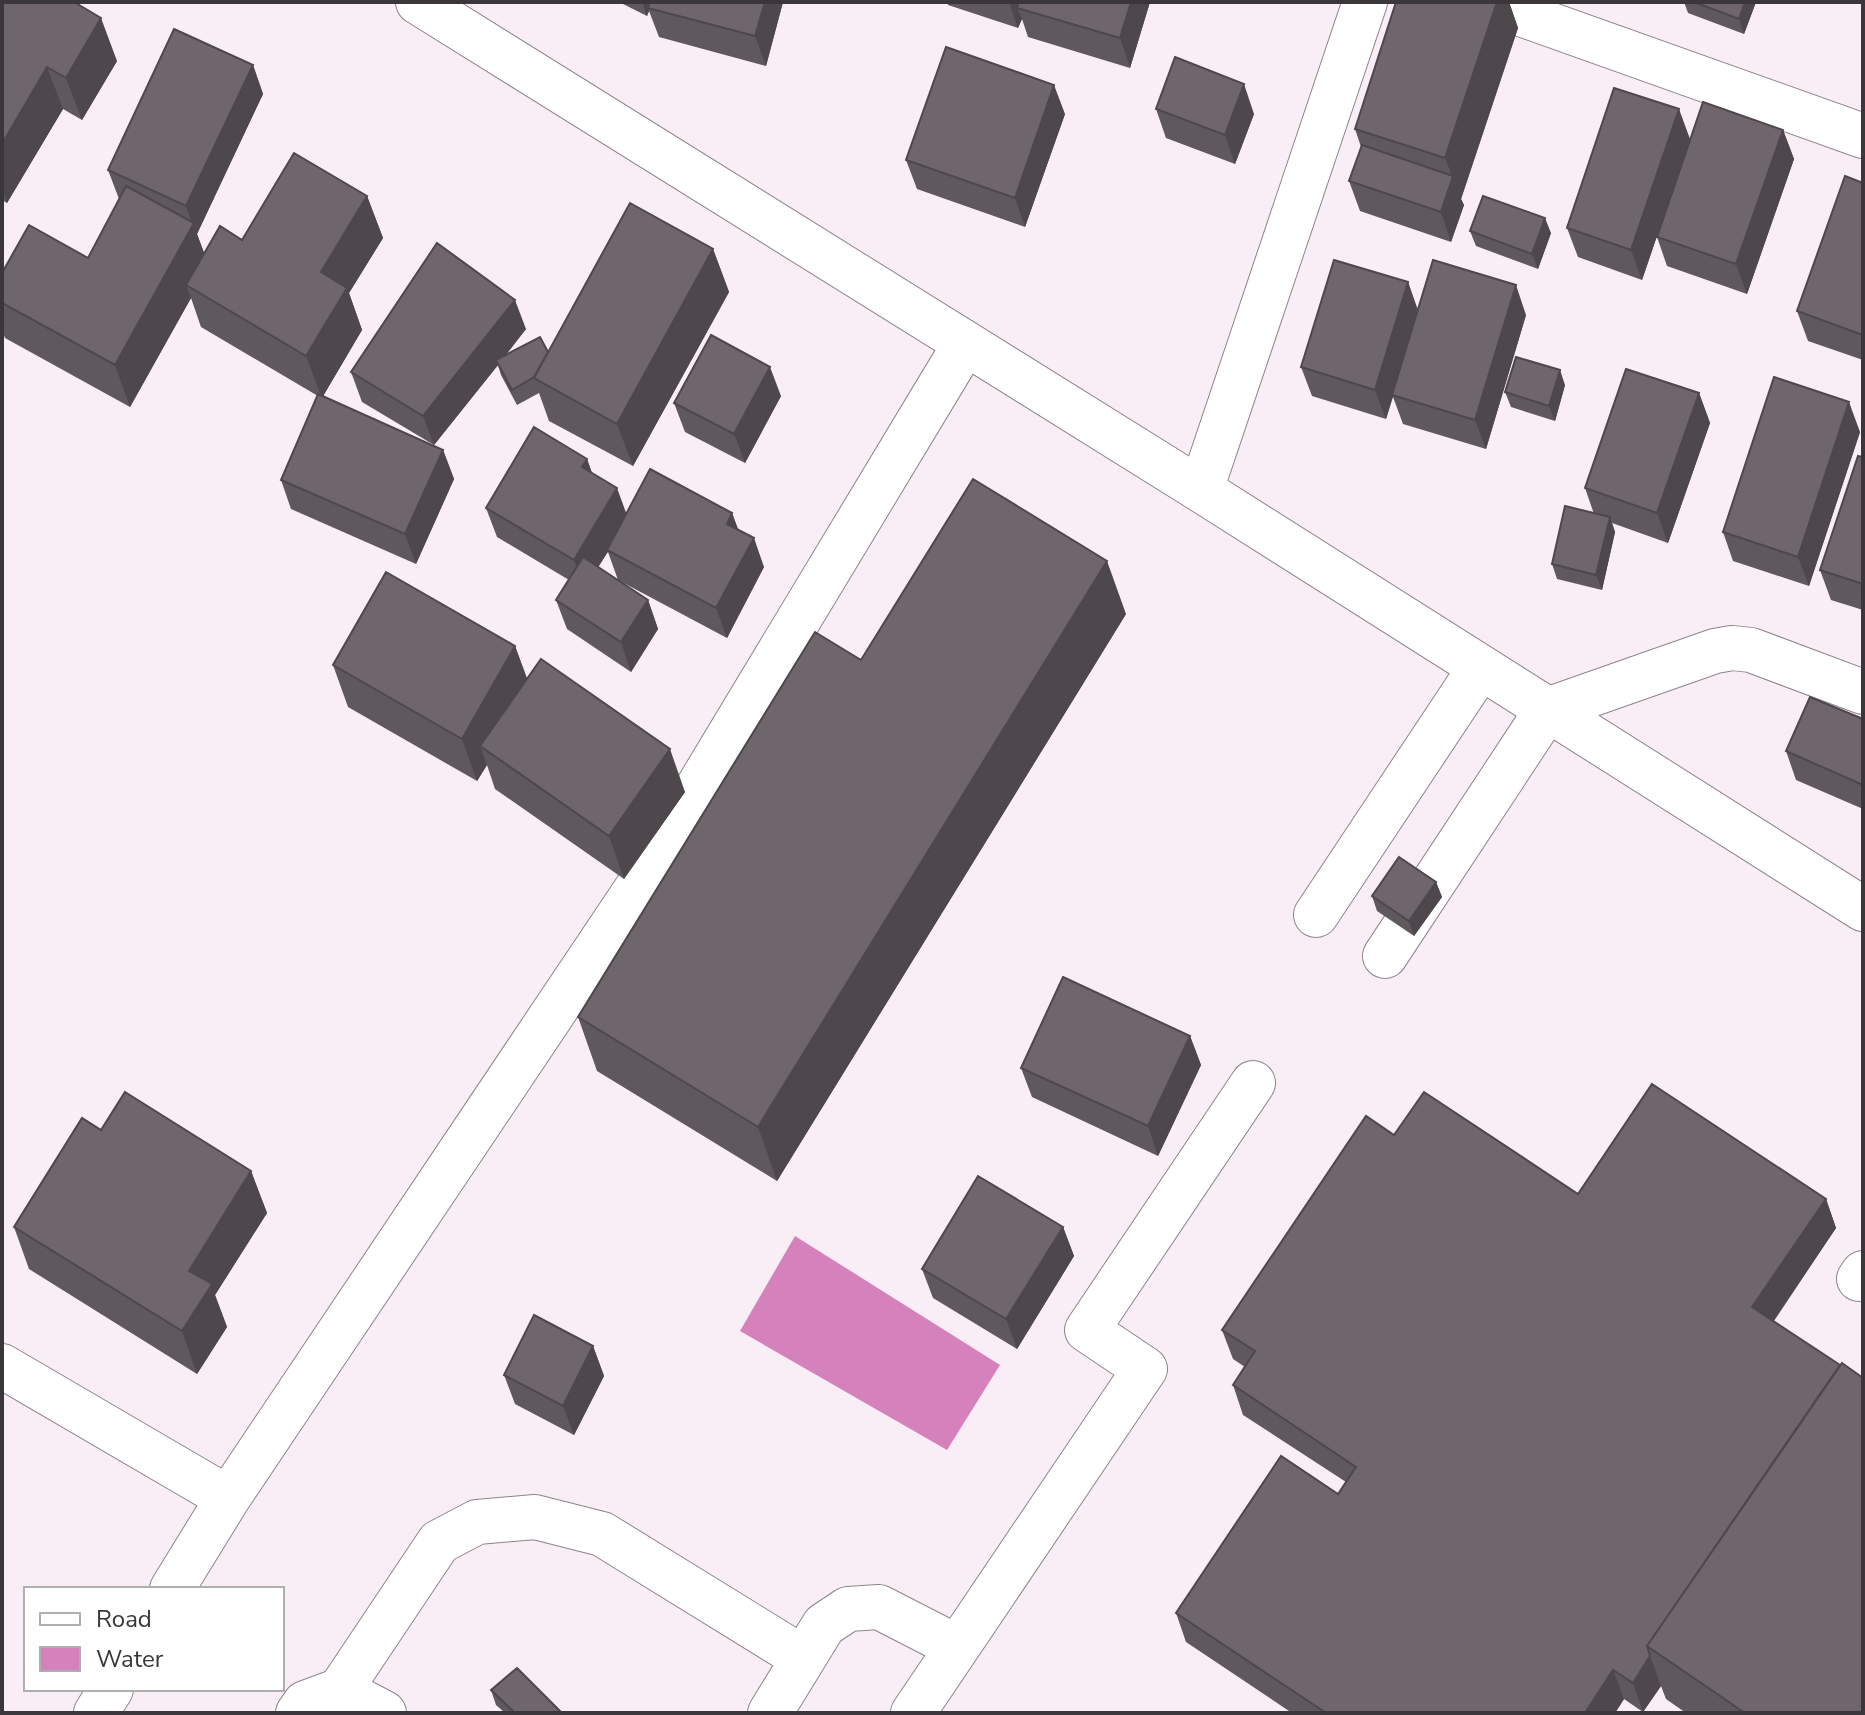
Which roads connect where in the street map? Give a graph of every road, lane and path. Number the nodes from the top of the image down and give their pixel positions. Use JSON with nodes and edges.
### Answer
{"nodes":[{"id":1,"x":418,"y":2,"type":"edge"},
{"id":2,"x":1365,"y":2,"type":"edge"},
{"id":3,"x":1487,"y":2,"type":"edge"},
{"id":4,"x":1863,"y":136,"type":"edge"},
{"id":5,"x":965,"y":344,"type":"junction"},
{"id":6,"x":1201,"y":490,"type":"junction"},
{"id":7,"x":1480,"y":668,"type":"junction"},
{"id":8,"x":1863,"y":692,"type":"edge"},
{"id":9,"x":1547,"y":710,"type":"junction"},
{"id":10,"x":1863,"y":909,"type":"edge"},
{"id":11,"x":1316,"y":915,"type":"dead end"},
{"id":12,"x":1385,"y":956,"type":"dead end"},
{"id":13,"x":1253,"y":1083,"type":"dead end"},
{"id":14,"x":2,"y":1366,"type":"edge"},
{"id":15,"x":228,"y":1498,"type":"junction"},
{"id":16,"x":173,"y":1587,"type":"edge"},
{"id":17,"x":957,"y":1647,"type":"junction"},
{"id":18,"x":803,"y":1658,"type":"junction"},
{"id":19,"x":340,"y":1690,"type":"junction"},
{"id":20,"x":110,"y":1691,"type":"edge"},
{"id":21,"x":96,"y":1713,"type":"edge"},
{"id":22,"x":298,"y":1713,"type":"edge"},
{"id":23,"x":384,"y":1713,"type":"edge"},
{"id":24,"x":770,"y":1713,"type":"edge"},
{"id":25,"x":913,"y":1713,"type":"edge"}],
"edges":[{"from":1,"to":5,"type":"street"},
{"from":2,"to":6,"type":"street"},
{"from":3,"to":4,"type":"street"},
{"from":5,"to":6,"type":"street"},
{"from":5,"to":15,"type":"street"},
{"from":6,"to":7,"type":"street"},
{"from":7,"to":9,"type":"street"},
{"from":7,"to":11,"type":"street"},
{"from":8,"to":9,"type":"street"},
{"from":9,"to":10,"type":"street"},
{"from":9,"to":12,"type":"street"},
{"from":13,"to":17,"type":"street"},
{"from":14,"to":15,"type":"street"},
{"from":15,"to":16,"type":"street"},
{"from":17,"to":18,"type":"street"},
{"from":17,"to":25,"type":"street"},
{"from":18,"to":19,"type":"street"},
{"from":18,"to":24,"type":"street"},
{"from":19,"to":22,"type":"street"},
{"from":19,"to":23,"type":"street"},
{"from":20,"to":21,"type":"street"}]}
